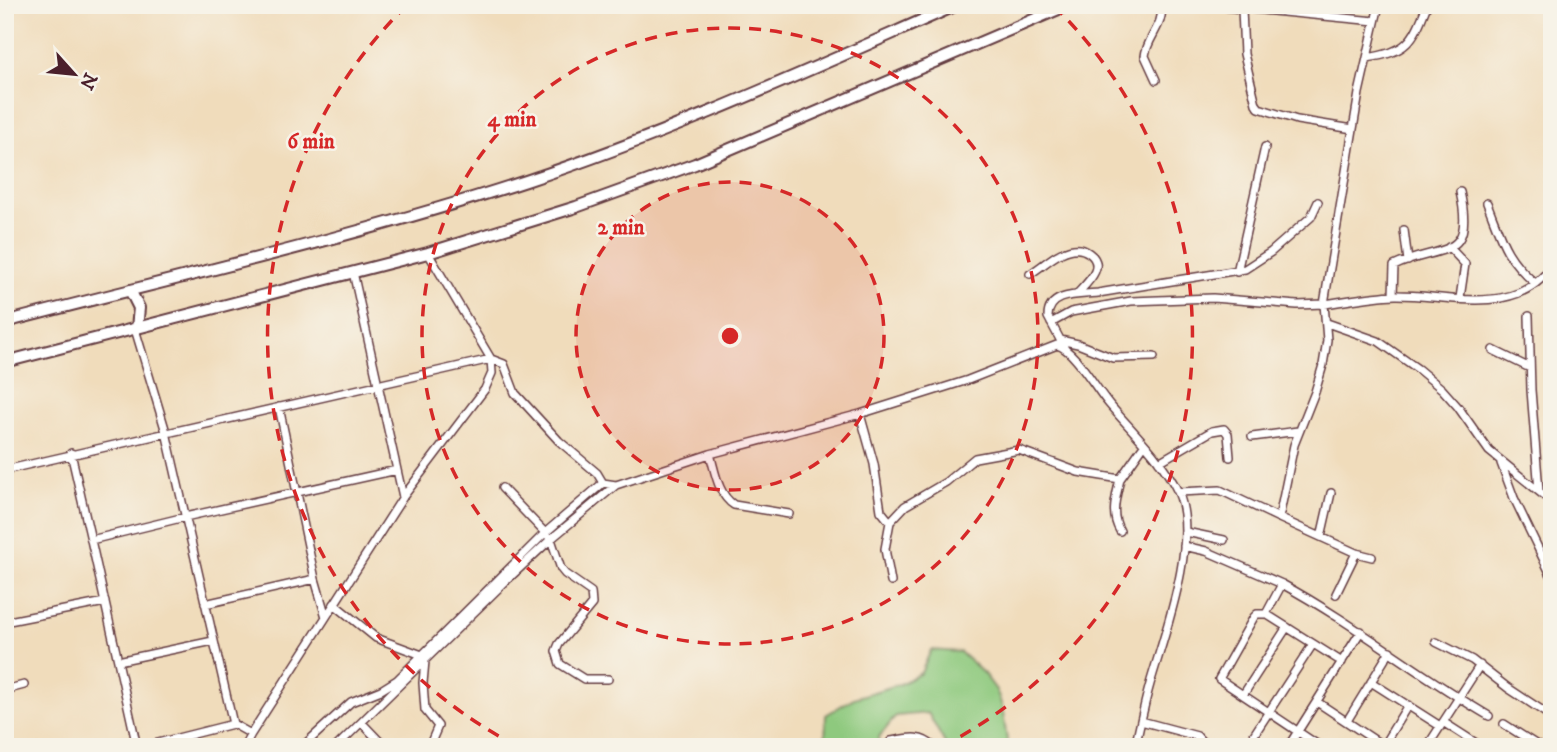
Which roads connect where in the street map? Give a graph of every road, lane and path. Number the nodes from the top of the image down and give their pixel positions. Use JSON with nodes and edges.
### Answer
{"nodes":[{"id":1,"x":957,"y":5,"type":"edge"},
{"id":2,"x":1068,"y":5,"type":"edge"},
{"id":3,"x":1161,"y":5,"type":"edge"},
{"id":4,"x":1208,"y":5,"type":"edge"},
{"id":5,"x":1379,"y":5,"type":"edge"},
{"id":6,"x":1427,"y":5,"type":"edge"},
{"id":7,"x":1241,"y":7,"type":"edge"},
{"id":8,"x":1375,"y":21,"type":"junction"},
{"id":9,"x":1367,"y":58,"type":"junction"},
{"id":10,"x":1156,"y":80,"type":"dead end"},
{"id":11,"x":1353,"y":130,"type":"junction"},
{"id":12,"x":1265,"y":147,"type":"dead end"},
{"id":13,"x":1460,"y":192,"type":"dead end"},
{"id":14,"x":1318,"y":202,"type":"dead end"},
{"id":15,"x":1487,"y":203,"type":"dead end"},
{"id":16,"x":1404,"y":230,"type":"dead end"},
{"id":17,"x":1449,"y":247,"type":"junction"},
{"id":18,"x":428,"y":253,"type":"junction"},
{"id":19,"x":1408,"y":261,"type":"junction"},
{"id":20,"x":1552,"y":265,"type":"edge"},
{"id":21,"x":353,"y":272,"type":"junction"},
{"id":22,"x":1237,"y":272,"type":"junction"},
{"id":23,"x":1030,"y":274,"type":"dead end"},
{"id":24,"x":1535,"y":283,"type":"junction"},
{"id":25,"x":130,"y":290,"type":"junction"},
{"id":26,"x":1077,"y":294,"type":"junction"},
{"id":27,"x":1393,"y":295,"type":"junction"},
{"id":28,"x":1460,"y":298,"type":"junction"},
{"id":29,"x":1324,"y":304,"type":"junction"},
{"id":30,"x":1529,"y":316,"type":"dead end"},
{"id":31,"x":5,"y":322,"type":"edge"},
{"id":32,"x":1051,"y":323,"type":"junction"},
{"id":33,"x":1326,"y":323,"type":"junction"},
{"id":34,"x":136,"y":328,"type":"junction"},
{"id":35,"x":1062,"y":343,"type":"junction"},
{"id":36,"x":1493,"y":350,"type":"dead end"},
{"id":37,"x":1154,"y":357,"type":"dead end"},
{"id":38,"x":491,"y":359,"type":"junction"},
{"id":39,"x":5,"y":362,"type":"edge"},
{"id":40,"x":1530,"y":368,"type":"junction"},
{"id":41,"x":378,"y":384,"type":"junction"},
{"id":42,"x":279,"y":407,"type":"junction"},
{"id":43,"x":860,"y":414,"type":"junction"},
{"id":44,"x":1298,"y":431,"type":"junction"},
{"id":45,"x":166,"y":432,"type":"junction"},
{"id":46,"x":1252,"y":438,"type":"dead end"},
{"id":47,"x":1144,"y":445,"type":"junction"},
{"id":48,"x":71,"y":453,"type":"junction"},
{"id":49,"x":710,"y":454,"type":"junction"},
{"id":50,"x":1230,"y":457,"type":"dead end"},
{"id":51,"x":1159,"y":462,"type":"junction"},
{"id":52,"x":1501,"y":463,"type":"junction"},
{"id":53,"x":5,"y":470,"type":"edge"},
{"id":54,"x":397,"y":470,"type":"junction"},
{"id":55,"x":1120,"y":479,"type":"junction"},
{"id":56,"x":603,"y":483,"type":"junction"},
{"id":57,"x":616,"y":485,"type":"junction"},
{"id":58,"x":502,"y":488,"type":"dead end"},
{"id":59,"x":1539,"y":491,"type":"junction"},
{"id":60,"x":1179,"y":492,"type":"junction"},
{"id":61,"x":296,"y":493,"type":"junction"},
{"id":62,"x":1331,"y":493,"type":"dead end"},
{"id":63,"x":404,"y":497,"type":"junction"},
{"id":64,"x":1552,"y":502,"type":"edge"},
{"id":65,"x":789,"y":514,"type":"dead end"},
{"id":66,"x":185,"y":517,"type":"junction"},
{"id":67,"x":1279,"y":518,"type":"junction"},
{"id":68,"x":890,"y":522,"type":"junction"},
{"id":69,"x":1120,"y":531,"type":"dead end"},
{"id":70,"x":1186,"y":532,"type":"junction"},
{"id":71,"x":548,"y":536,"type":"junction"},
{"id":72,"x":1321,"y":537,"type":"junction"},
{"id":73,"x":91,"y":540,"type":"junction"},
{"id":74,"x":1224,"y":540,"type":"dead end"},
{"id":75,"x":1184,"y":546,"type":"junction"},
{"id":76,"x":1356,"y":553,"type":"junction"},
{"id":77,"x":1372,"y":557,"type":"dead end"},
{"id":78,"x":1552,"y":577,"type":"edge"},
{"id":79,"x":315,"y":579,"type":"junction"},
{"id":80,"x":891,"y":582,"type":"dead end"},
{"id":81,"x":1282,"y":584,"type":"junction"},
{"id":82,"x":1336,"y":594,"type":"dead end"},
{"id":83,"x":105,"y":602,"type":"junction"},
{"id":84,"x":205,"y":604,"type":"junction"},
{"id":85,"x":334,"y":604,"type":"junction"},
{"id":86,"x":1266,"y":614,"type":"junction"},
{"id":87,"x":326,"y":617,"type":"junction"},
{"id":88,"x":9,"y":621,"type":"dead end"},
{"id":89,"x":1287,"y":627,"type":"junction"},
{"id":90,"x":1360,"y":631,"type":"junction"},
{"id":91,"x":213,"y":641,"type":"junction"},
{"id":92,"x":1436,"y":642,"type":"dead end"},
{"id":93,"x":1313,"y":644,"type":"junction"},
{"id":94,"x":1390,"y":651,"type":"junction"},
{"id":95,"x":424,"y":658,"type":"junction"},
{"id":96,"x":118,"y":661,"type":"junction"},
{"id":97,"x":1342,"y":662,"type":"junction"},
{"id":98,"x":1480,"y":665,"type":"junction"},
{"id":99,"x":608,"y":679,"type":"dead end"},
{"id":100,"x":1371,"y":682,"type":"junction"},
{"id":101,"x":24,"y":685,"type":"dead end"},
{"id":102,"x":5,"y":690,"type":"edge"},
{"id":103,"x":1243,"y":695,"type":"junction"},
{"id":104,"x":1458,"y":699,"type":"junction"},
{"id":105,"x":1317,"y":702,"type":"junction"},
{"id":106,"x":1409,"y":705,"type":"junction"},
{"id":107,"x":1270,"y":713,"type":"junction"},
{"id":108,"x":1489,"y":716,"type":"dead end"},
{"id":109,"x":1552,"y":717,"type":"edge"},
{"id":110,"x":1141,"y":721,"type":"junction"},
{"id":111,"x":1346,"y":721,"type":"junction"},
{"id":112,"x":362,"y":723,"type":"junction"},
{"id":113,"x":233,"y":724,"type":"junction"},
{"id":114,"x":1442,"y":724,"type":"junction"},
{"id":115,"x":1504,"y":724,"type":"dead end"},
{"id":116,"x":1297,"y":732,"type":"junction"},
{"id":117,"x":251,"y":734,"type":"junction"},
{"id":118,"x":1552,"y":735,"type":"edge"},
{"id":119,"x":903,"y":743,"type":"edge"},
{"id":120,"x":1384,"y":746,"type":"edge"},
{"id":121,"x":139,"y":747,"type":"edge"},
{"id":122,"x":244,"y":747,"type":"edge"},
{"id":123,"x":302,"y":747,"type":"edge"},
{"id":124,"x":336,"y":747,"type":"edge"},
{"id":125,"x":385,"y":747,"type":"edge"},
{"id":126,"x":429,"y":747,"type":"edge"},
{"id":127,"x":887,"y":747,"type":"edge"},
{"id":128,"x":934,"y":747,"type":"edge"},
{"id":129,"x":1135,"y":747,"type":"edge"},
{"id":130,"x":1206,"y":747,"type":"edge"},
{"id":131,"x":1246,"y":747,"type":"edge"},
{"id":132,"x":1287,"y":747,"type":"edge"},
{"id":133,"x":1321,"y":747,"type":"edge"},
{"id":134,"x":1427,"y":747,"type":"edge"},
{"id":135,"x":1482,"y":747,"type":"edge"},
{"id":136,"x":1542,"y":747,"type":"edge"}],
"edges":[{"from":1,"to":25,"type":"highway"},
{"from":2,"to":18,"type":"highway"},
{"from":3,"to":10,"type":"street"},
{"from":4,"to":7,"type":"street"},
{"from":5,"to":8,"type":"street"},
{"from":6,"to":9,"type":"street"},
{"from":7,"to":8,"type":"street"},
{"from":7,"to":11,"type":"street"},
{"from":8,"to":9,"type":"street"},
{"from":9,"to":11,"type":"street"},
{"from":11,"to":29,"type":"street"},
{"from":12,"to":22,"type":"street"},
{"from":13,"to":17,"type":"street"},
{"from":14,"to":22,"type":"street"},
{"from":15,"to":24,"type":"street"},
{"from":16,"to":19,"type":"street"},
{"from":17,"to":19,"type":"street"},
{"from":17,"to":28,"type":"street"},
{"from":18,"to":21,"type":"highway"},
{"from":18,"to":38,"type":"street"},
{"from":19,"to":27,"type":"street"},
{"from":20,"to":24,"type":"street"},
{"from":21,"to":34,"type":"highway"},
{"from":21,"to":41,"type":"street"},
{"from":22,"to":26,"type":"street"},
{"from":23,"to":26,"type":"street"},
{"from":24,"to":28,"type":"street"},
{"from":25,"to":31,"type":"highway"},
{"from":25,"to":34,"type":"highway"},
{"from":26,"to":32,"type":"street"},
{"from":27,"to":28,"type":"street"},
{"from":27,"to":29,"type":"street"},
{"from":29,"to":32,"type":"street"},
{"from":29,"to":33,"type":"street"},
{"from":30,"to":40,"type":"street"},
{"from":32,"to":35,"type":"street"},
{"from":33,"to":44,"type":"street"},
{"from":33,"to":52,"type":"street"},
{"from":34,"to":39,"type":"highway"},
{"from":34,"to":45,"type":"street"},
{"from":35,"to":37,"type":"street"},
{"from":35,"to":43,"type":"street"},
{"from":35,"to":47,"type":"street"},
{"from":36,"to":40,"type":"street"},
{"from":38,"to":41,"type":"street"},
{"from":38,"to":56,"type":"street"},
{"from":38,"to":63,"type":"street"},
{"from":40,"to":59,"type":"street"},
{"from":41,"to":42,"type":"street"},
{"from":41,"to":54,"type":"street"},
{"from":42,"to":45,"type":"street"},
{"from":42,"to":61,"type":"street"},
{"from":43,"to":49,"type":"street"},
{"from":43,"to":68,"type":"street"},
{"from":44,"to":46,"type":"street"},
{"from":44,"to":67,"type":"street"},
{"from":45,"to":48,"type":"street"},
{"from":45,"to":66,"type":"street"},
{"from":47,"to":51,"type":"street"},
{"from":47,"to":55,"type":"street"},
{"from":48,"to":53,"type":"street"},
{"from":48,"to":73,"type":"street"},
{"from":49,"to":57,"type":"street"},
{"from":49,"to":65,"type":"street"},
{"from":50,"to":51,"type":"street"},
{"from":51,"to":60,"type":"street"},
{"from":52,"to":59,"type":"street"},
{"from":52,"to":78,"type":"street"},
{"from":54,"to":61,"type":"street"},
{"from":54,"to":63,"type":"street"},
{"from":55,"to":68,"type":"street"},
{"from":55,"to":69,"type":"street"},
{"from":56,"to":57,"type":"street"},
{"from":56,"to":71,"type":"street"},
{"from":57,"to":71,"type":"street"},
{"from":58,"to":71,"type":"street"},
{"from":59,"to":64,"type":"street"},
{"from":60,"to":67,"type":"street"},
{"from":60,"to":70,"type":"street"},
{"from":61,"to":66,"type":"street"},
{"from":61,"to":79,"type":"street"},
{"from":62,"to":72,"type":"street"},
{"from":63,"to":85,"type":"street"},
{"from":66,"to":73,"type":"street"},
{"from":66,"to":84,"type":"street"},
{"from":67,"to":72,"type":"street"},
{"from":68,"to":80,"type":"street"},
{"from":70,"to":74,"type":"street"},
{"from":70,"to":75,"type":"street"},
{"from":71,"to":95,"type":"street"},
{"from":71,"to":99,"type":"street"},
{"from":72,"to":76,"type":"street"},
{"from":73,"to":83,"type":"street"},
{"from":75,"to":81,"type":"street"},
{"from":75,"to":110,"type":"street"},
{"from":76,"to":77,"type":"street"},
{"from":76,"to":82,"type":"street"},
{"from":79,"to":84,"type":"street"},
{"from":79,"to":87,"type":"street"},
{"from":81,"to":86,"type":"street"},
{"from":81,"to":90,"type":"street"},
{"from":83,"to":88,"type":"street"},
{"from":83,"to":96,"type":"street"},
{"from":84,"to":91,"type":"street"},
{"from":85,"to":87,"type":"street"},
{"from":85,"to":95,"type":"street"},
{"from":86,"to":89,"type":"street"},
{"from":86,"to":103,"type":"street"},
{"from":87,"to":117,"type":"street"},
{"from":89,"to":93,"type":"street"},
{"from":89,"to":103,"type":"street"},
{"from":90,"to":94,"type":"street"},
{"from":90,"to":97,"type":"street"},
{"from":91,"to":96,"type":"street"},
{"from":91,"to":113,"type":"street"},
{"from":92,"to":98,"type":"street"},
{"from":93,"to":97,"type":"street"},
{"from":93,"to":107,"type":"street"},
{"from":94,"to":100,"type":"street"},
{"from":94,"to":104,"type":"street"},
{"from":95,"to":112,"type":"street"},
{"from":95,"to":123,"type":"street"},
{"from":95,"to":126,"type":"street"},
{"from":96,"to":121,"type":"street"},
{"from":97,"to":105,"type":"street"},
{"from":98,"to":104,"type":"street"},
{"from":98,"to":109,"type":"street"},
{"from":100,"to":106,"type":"street"},
{"from":100,"to":111,"type":"street"},
{"from":101,"to":102,"type":"street"},
{"from":103,"to":107,"type":"street"},
{"from":104,"to":108,"type":"street"},
{"from":104,"to":114,"type":"street"},
{"from":105,"to":111,"type":"street"},
{"from":105,"to":116,"type":"street"},
{"from":106,"to":114,"type":"street"},
{"from":106,"to":120,"type":"street"},
{"from":107,"to":116,"type":"street"},
{"from":107,"to":131,"type":"street"},
{"from":110,"to":129,"type":"street"},
{"from":110,"to":130,"type":"street"},
{"from":111,"to":120,"type":"street"},
{"from":112,"to":124,"type":"street"},
{"from":112,"to":125,"type":"street"},
{"from":113,"to":117,"type":"street"},
{"from":113,"to":121,"type":"street"},
{"from":114,"to":134,"type":"street"},
{"from":114,"to":135,"type":"street"},
{"from":115,"to":136,"type":"street"},
{"from":116,"to":132,"type":"street"},
{"from":116,"to":133,"type":"street"},
{"from":117,"to":122,"type":"street"},
{"from":118,"to":136,"type":"street"},
{"from":119,"to":127,"type":"street"},
{"from":119,"to":128,"type":"street"}]}
